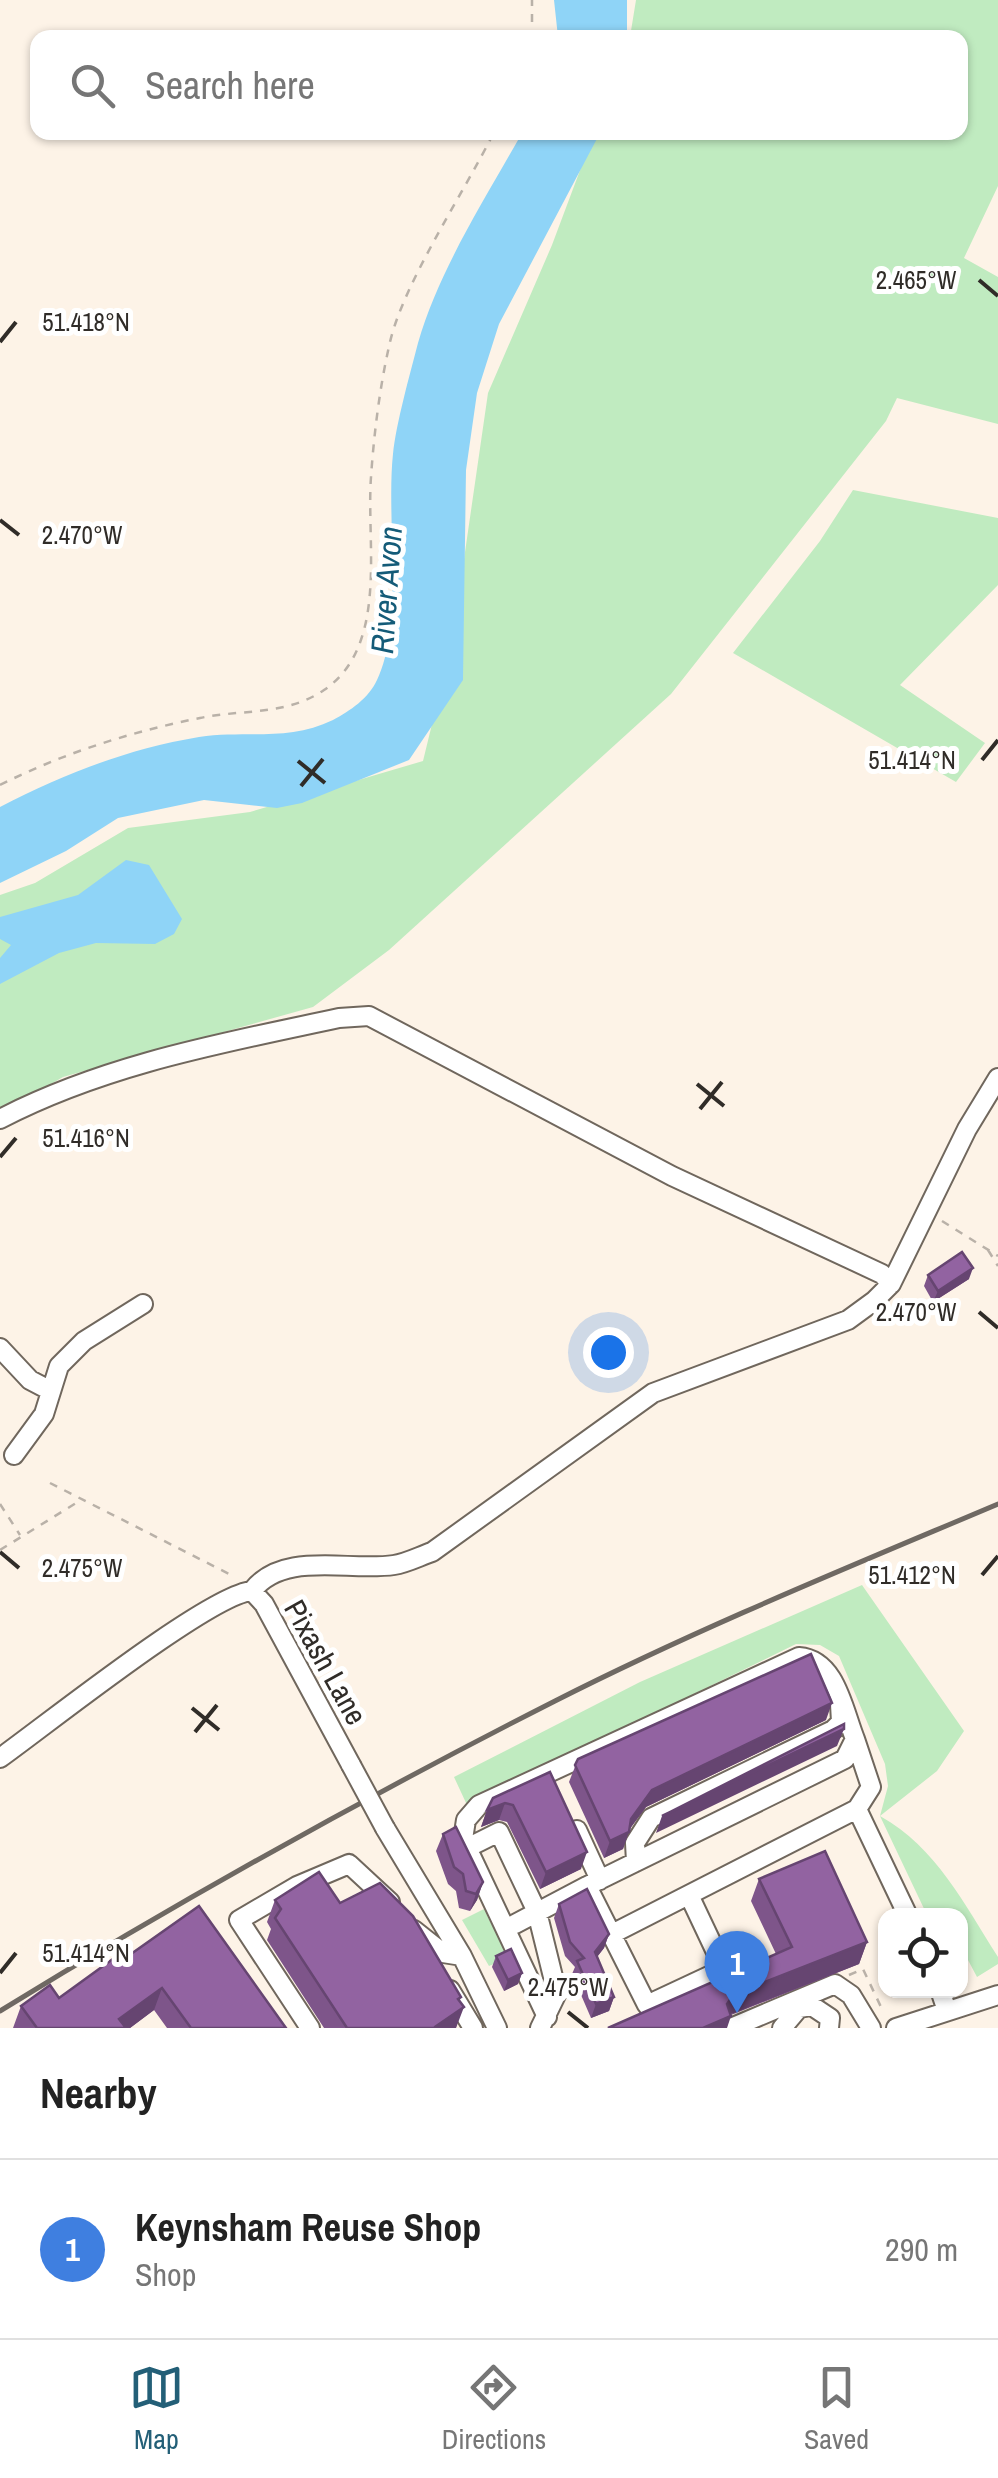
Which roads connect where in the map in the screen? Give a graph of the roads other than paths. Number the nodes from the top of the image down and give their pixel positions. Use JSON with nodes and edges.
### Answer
{"nodes":[{"id":1,"x":998,"y":1078,"type":"edge"},
{"id":2,"x":0,"y":1119,"type":"edge"},
{"id":3,"x":891,"y":1284,"type":"junction"},
{"id":4,"x":143,"y":1304,"type":"dead end"},
{"id":5,"x":0,"y":1348,"type":"edge"},
{"id":6,"x":51,"y":1390,"type":"junction"},
{"id":7,"x":14,"y":1455,"type":"dead end"},
{"id":8,"x":252,"y":1591,"type":"junction"},
{"id":9,"x":840,"y":1703,"type":"junction"},
{"id":10,"x":855,"y":1739,"type":"junction"},
{"id":11,"x":0,"y":1758,"type":"edge"},
{"id":12,"x":562,"y":1767,"type":"junction"},
{"id":13,"x":857,"y":1809,"type":"junction"},
{"id":14,"x":470,"y":1852,"type":"junction"},
{"id":15,"x":636,"y":1862,"type":"junction"},
{"id":16,"x":482,"y":1878,"type":"junction"},
{"id":17,"x":594,"y":1883,"type":"junction"},
{"id":18,"x":689,"y":1896,"type":"junction"},
{"id":19,"x":904,"y":1908,"type":"edge"},
{"id":20,"x":536,"y":1912,"type":"junction"},
{"id":21,"x":514,"y":1924,"type":"junction"},
{"id":22,"x":612,"y":1934,"type":"junction"},
{"id":23,"x":424,"y":1941,"type":"junction"},
{"id":24,"x":462,"y":1956,"type":"junction"},
{"id":25,"x":998,"y":1995,"type":"edge"},
{"id":26,"x":943,"y":1998,"type":"edge"},
{"id":27,"x":947,"y":2011,"type":"junction"},
{"id":28,"x":865,"y":2012,"type":"edge"},
{"id":29,"x":546,"y":2017,"type":"edge"},
{"id":30,"x":827,"y":2021,"type":"edge"},
{"id":31,"x":310,"y":2028,"type":"edge"},
{"id":32,"x":473,"y":2028,"type":"edge"},
{"id":33,"x":497,"y":2028,"type":"edge"},
{"id":34,"x":731,"y":2028,"type":"edge"},
{"id":35,"x":782,"y":2028,"type":"edge"},
{"id":36,"x":898,"y":2028,"type":"edge"}],
"edges":[{"from":1,"to":3,"type":"street"},
{"from":2,"to":3,"type":"street"},
{"from":3,"to":8,"type":"street"},
{"from":4,"to":6,"type":"street"},
{"from":5,"to":6,"type":"street"},
{"from":6,"to":7,"type":"street"},
{"from":8,"to":11,"type":"street","name":"Pixash Lane"},
{"from":8,"to":24,"type":"street","name":"Pixash Lane","bridge":true},
{"from":9,"to":10,"type":"street"},
{"from":9,"to":12,"type":"street"},
{"from":9,"to":15,"type":"street"},
{"from":10,"to":13,"type":"street"},
{"from":10,"to":15,"type":"street"},
{"from":12,"to":14,"type":"street"},
{"from":12,"to":17,"type":"street"},
{"from":13,"to":18,"type":"street"},
{"from":13,"to":19,"type":"street"},
{"from":14,"to":16,"type":"street"},
{"from":14,"to":20,"type":"street"},
{"from":15,"to":17,"type":"street"},
{"from":16,"to":21,"type":"street"},
{"from":16,"to":29,"type":"street"},
{"from":17,"to":20,"type":"street"},
{"from":17,"to":22,"type":"street"},
{"from":18,"to":22,"type":"street"},
{"from":18,"to":22,"type":"street"},
{"from":20,"to":21,"type":"street"},
{"from":20,"to":29,"type":"street"},
{"from":21,"to":29,"type":"street"},
{"from":23,"to":24,"type":"street"},
{"from":23,"to":31,"type":"street"},
{"from":23,"to":32,"type":"street"},
{"from":24,"to":33,"type":"street","name":"Pixash Lane"},
{"from":25,"to":27,"type":"street"},
{"from":26,"to":27,"type":"street"},
{"from":27,"to":36,"type":"street"},
{"from":28,"to":30,"type":"street"},
{"from":28,"to":34,"type":"street"},
{"from":30,"to":35,"type":"street"}]}
